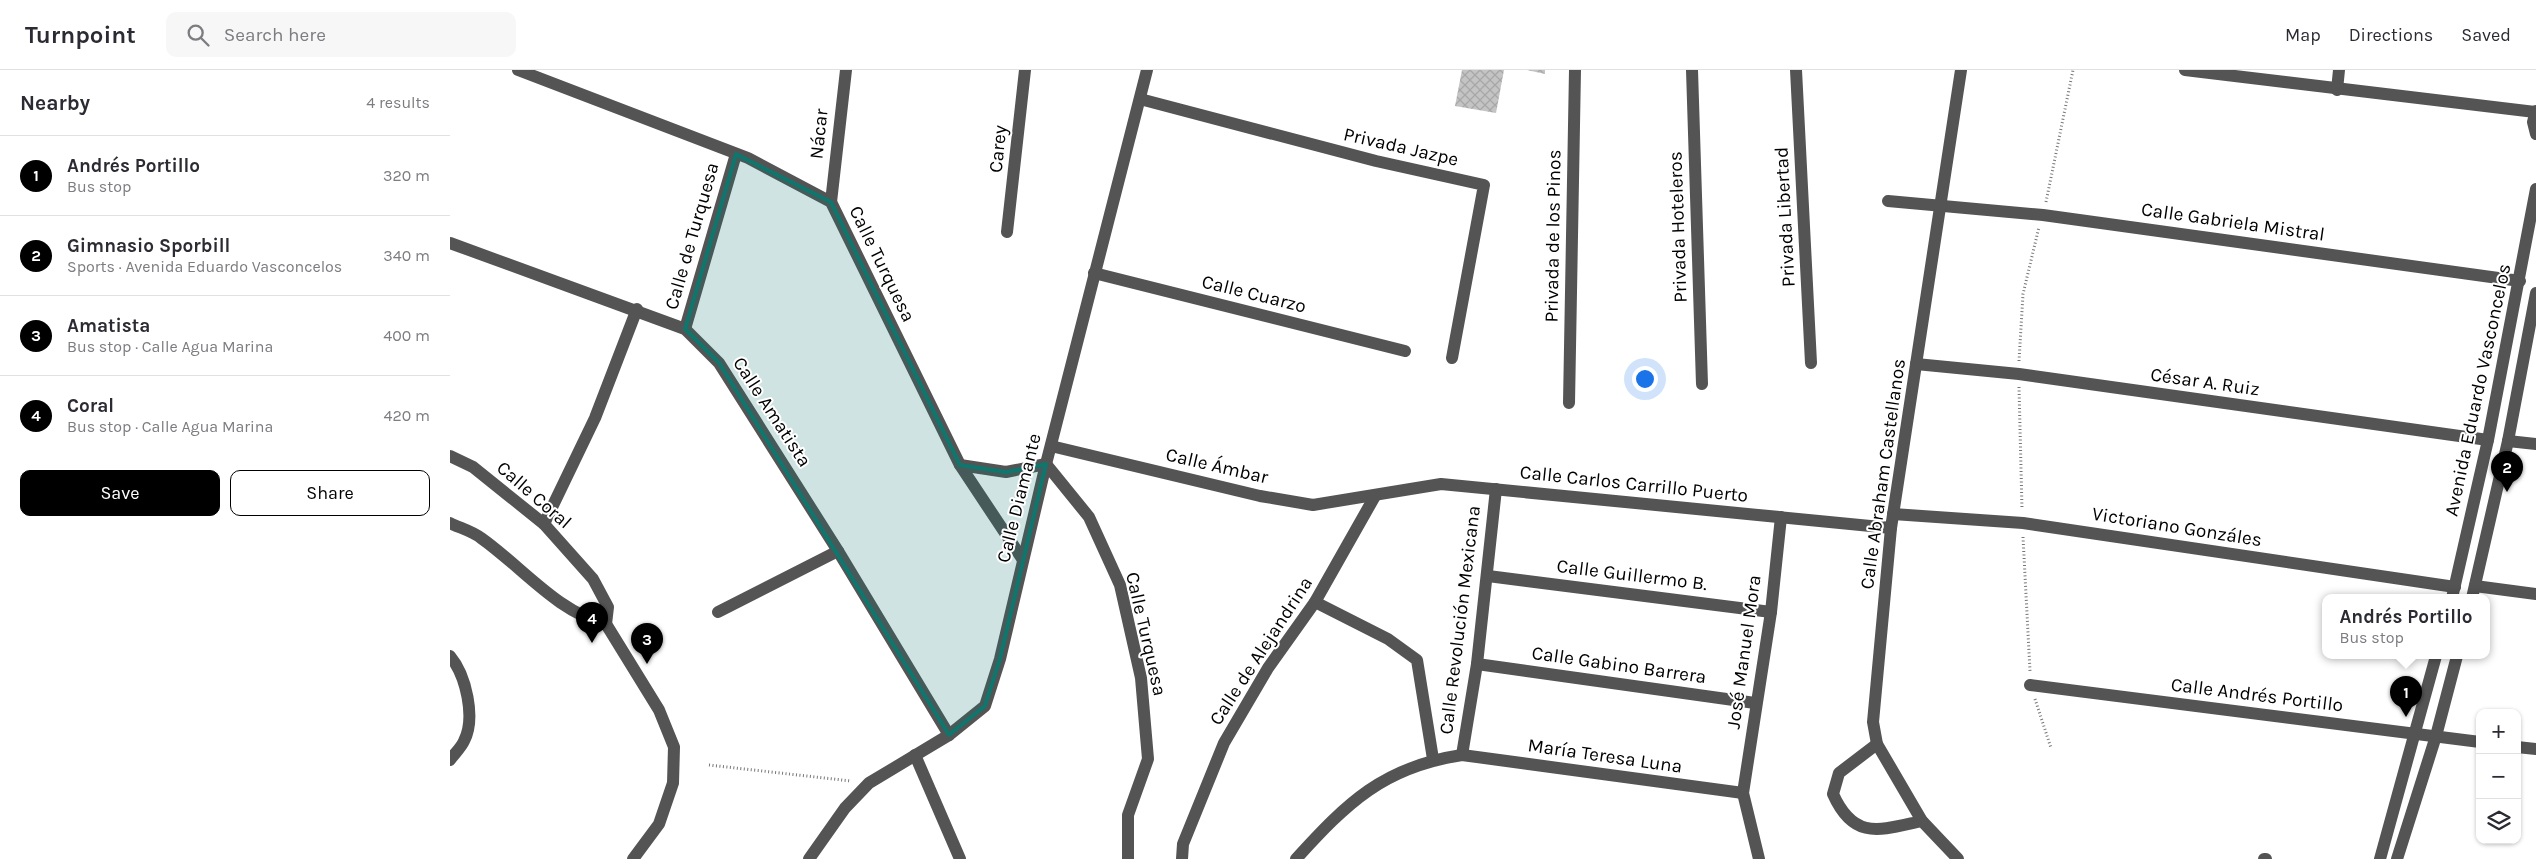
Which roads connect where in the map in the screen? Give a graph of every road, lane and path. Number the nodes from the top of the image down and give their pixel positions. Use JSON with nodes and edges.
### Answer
{"nodes":[{"id":1,"x":518,"y":70,"type":"edge"},
{"id":2,"x":846,"y":70,"type":"edge"},
{"id":3,"x":1025,"y":70,"type":"edge"},
{"id":4,"x":1147,"y":70,"type":"edge"},
{"id":5,"x":1575,"y":70,"type":"edge"},
{"id":6,"x":1692,"y":70,"type":"edge"},
{"id":7,"x":1796,"y":70,"type":"edge"},
{"id":8,"x":1961,"y":70,"type":"edge"},
{"id":9,"x":2073,"y":70,"type":"edge"},
{"id":10,"x":2185,"y":70,"type":"edge"},
{"id":11,"x":2339,"y":70,"type":"edge"},
{"id":12,"x":541,"y":74,"type":"edge"},
{"id":13,"x":2337,"y":90,"type":"junction"},
{"id":14,"x":1140,"y":99,"type":"junction"},
{"id":15,"x":2536,"y":112,"type":"edge"},
{"id":16,"x":2536,"y":134,"type":"edge"},
{"id":17,"x":736,"y":154,"type":"junction"},
{"id":18,"x":2536,"y":189,"type":"edge"},
{"id":19,"x":1888,"y":201,"type":"dead end"},
{"id":20,"x":831,"y":202,"type":"junction"},
{"id":21,"x":1940,"y":206,"type":"junction"},
{"id":22,"x":2043,"y":215,"type":"junction"},
{"id":23,"x":1007,"y":232,"type":"dead end"},
{"id":24,"x":450,"y":243,"type":"edge"},
{"id":25,"x":1094,"y":273,"type":"junction"},
{"id":26,"x":2520,"y":281,"type":"junction"},
{"id":27,"x":2536,"y":294,"type":"edge"},
{"id":28,"x":637,"y":309,"type":"junction"},
{"id":29,"x":685,"y":329,"type":"junction"},
{"id":30,"x":1405,"y":351,"type":"dead end"},
{"id":31,"x":1452,"y":358,"type":"dead end"},
{"id":32,"x":1811,"y":363,"type":"dead end"},
{"id":33,"x":1916,"y":364,"type":"junction"},
{"id":34,"x":2019,"y":374,"type":"junction"},
{"id":35,"x":1702,"y":384,"type":"dead end"},
{"id":36,"x":1568,"y":403,"type":"dead end"},
{"id":37,"x":2488,"y":440,"type":"junction"},
{"id":38,"x":2508,"y":441,"type":"junction"},
{"id":39,"x":2536,"y":444,"type":"edge"},
{"id":40,"x":1051,"y":446,"type":"junction"},
{"id":41,"x":450,"y":456,"type":"edge"},
{"id":42,"x":1046,"y":464,"type":"junction"},
{"id":43,"x":960,"y":465,"type":"junction"},
{"id":44,"x":1496,"y":489,"type":"junction"},
{"id":45,"x":1375,"y":496,"type":"junction"},
{"id":46,"x":1893,"y":514,"type":"junction"},
{"id":47,"x":1781,"y":517,"type":"junction"},
{"id":48,"x":450,"y":523,"type":"edge"},
{"id":49,"x":2022,"y":523,"type":"junction"},
{"id":50,"x":544,"y":524,"type":"junction"},
{"id":51,"x":1891,"y":528,"type":"junction"},
{"id":52,"x":838,"y":550,"type":"junction"},
{"id":53,"x":1023,"y":560,"type":"junction"},
{"id":54,"x":1488,"y":576,"type":"junction"},
{"id":55,"x":2474,"y":592,"type":"edge"},
{"id":56,"x":2453,"y":593,"type":"edge"},
{"id":57,"x":2536,"y":594,"type":"edge"},
{"id":58,"x":1315,"y":602,"type":"junction"},
{"id":59,"x":718,"y":612,"type":"dead end"},
{"id":60,"x":1771,"y":612,"type":"junction"},
{"id":61,"x":606,"y":624,"type":"junction"},
{"id":62,"x":450,"y":656,"type":"edge"},
{"id":63,"x":2435,"y":659,"type":"edge"},
{"id":64,"x":2456,"y":659,"type":"edge"},
{"id":65,"x":1477,"y":664,"type":"junction"},
{"id":66,"x":2030,"y":685,"type":"junction"},
{"id":67,"x":1755,"y":703,"type":"junction"},
{"id":68,"x":2415,"y":733,"type":"junction"},
{"id":69,"x":949,"y":735,"type":"junction"},
{"id":70,"x":2436,"y":736,"type":"junction"},
{"id":71,"x":2476,"y":741,"type":"edge"},
{"id":72,"x":1877,"y":744,"type":"junction"},
{"id":73,"x":2521,"y":747,"type":"edge"},
{"id":74,"x":2051,"y":748,"type":"dead end"},
{"id":75,"x":2536,"y":749,"type":"edge"},
{"id":76,"x":915,"y":755,"type":"junction"},
{"id":77,"x":1462,"y":755,"type":"junction"},
{"id":78,"x":450,"y":760,"type":"edge"},
{"id":79,"x":1433,"y":760,"type":"junction"},
{"id":80,"x":709,"y":765,"type":"dead end"},
{"id":81,"x":869,"y":784,"type":"junction"},
{"id":82,"x":1743,"y":793,"type":"junction"},
{"id":83,"x":1922,"y":821,"type":"junction"},
{"id":84,"x":633,"y":859,"type":"edge"},
{"id":85,"x":809,"y":859,"type":"edge"},
{"id":86,"x":960,"y":859,"type":"edge"},
{"id":87,"x":1128,"y":859,"type":"edge"},
{"id":88,"x":1182,"y":859,"type":"edge"},
{"id":89,"x":1296,"y":859,"type":"edge"},
{"id":90,"x":1759,"y":859,"type":"edge"},
{"id":91,"x":1958,"y":859,"type":"edge"},
{"id":92,"x":2380,"y":859,"type":"edge"},
{"id":93,"x":2397,"y":859,"type":"edge"}],
"edges":[{"from":1,"to":12,"type":"street","name":"Calle Turquesa"},
{"from":2,"to":20,"type":"street","name":"Nácar"},
{"from":3,"to":23,"type":"street","name":"Carey"},
{"from":4,"to":14,"type":"street","name":"Calle Diamante"},
{"from":5,"to":36,"type":"street","name":"Privada de los Pinos"},
{"from":6,"to":35,"type":"street","name":"Privada Hoteleros"},
{"from":7,"to":32,"type":"street","name":"Privada Libertad"},
{"from":8,"to":21,"type":"street","name":"Calle Abraham Castellanos"},
{"from":9,"to":22,"type":"path"},
{"from":10,"to":13,"type":"street"},
{"from":11,"to":13,"type":"street"},
{"from":12,"to":17,"type":"street","name":"Calle Turquesa"},
{"from":13,"to":15,"type":"street"},
{"from":14,"to":25,"type":"street","name":"Calle Diamante"},
{"from":14,"to":31,"type":"street","name":"Privada Jazpe"},
{"from":15,"to":16,"type":"street"},
{"from":17,"to":20,"type":"street","name":"Calle Turquesa"},
{"from":17,"to":29,"type":"street","name":"Calle de Turquesa"},
{"from":18,"to":26,"type":"street","name":"Avenida Eduardo Vasconcelos"},
{"from":19,"to":21,"type":"street","name":"Calle Gabriela Mistral"},
{"from":20,"to":43,"type":"street","name":"Calle Turquesa"},
{"from":21,"to":22,"type":"street","name":"Calle Gabriela Mistral"},
{"from":21,"to":33,"type":"street","name":"Calle Abraham Castellanos"},
{"from":22,"to":26,"type":"street","name":"Calle Gabriela Mistral"},
{"from":22,"to":34,"type":"path"},
{"from":24,"to":28,"type":"street","name":"Calle Amatista"},
{"from":25,"to":30,"type":"street","name":"Calle Cuarzo"},
{"from":25,"to":40,"type":"street","name":"Calle Diamante"},
{"from":26,"to":37,"type":"street","name":"Avenida Eduardo Vasconcelos"},
{"from":27,"to":38,"type":"street","name":"Avenida Eduardo Vasconcelos"},
{"from":28,"to":29,"type":"street","name":"Calle Amatista"},
{"from":28,"to":50,"type":"street"},
{"from":29,"to":52,"type":"street","name":"Calle Amatista"},
{"from":33,"to":34,"type":"street","name":"César A. Ruiz"},
{"from":33,"to":46,"type":"street","name":"Calle Abraham Castellanos"},
{"from":34,"to":37,"type":"street","name":"César A. Ruiz"},
{"from":34,"to":49,"type":"path"},
{"from":37,"to":56,"type":"street","name":"Avenida Eduardo Vasconcelos"},
{"from":38,"to":39,"type":"street"},
{"from":38,"to":55,"type":"street","name":"Avenida Eduardo Vasconcelos"},
{"from":40,"to":42,"type":"street","name":"Calle Diamante"},
{"from":40,"to":45,"type":"street","name":"Calle Ámbar"},
{"from":41,"to":50,"type":"street","name":"Calle Coral"},
{"from":42,"to":43,"type":"street"},
{"from":42,"to":53,"type":"street","name":"Calle Diamante"},
{"from":42,"to":87,"type":"street","name":"Calle Turquesa"},
{"from":43,"to":53,"type":"street","name":"Calle Turquesa"},
{"from":44,"to":45,"type":"street","name":"Calle Carlos Carrillo Puerto"},
{"from":44,"to":47,"type":"street","name":"Calle Carlos Carrillo Puerto"},
{"from":44,"to":54,"type":"street","name":"Calle Revolución Mexicana"},
{"from":45,"to":58,"type":"street","name":"Calle de Alejandrina"},
{"from":46,"to":49,"type":"street","name":"Victoriano Gonzáles"},
{"from":46,"to":51,"type":"street","name":"Calle Abraham Castellanos"},
{"from":47,"to":51,"type":"street","name":"Calle Carlos Carrillo Puerto"},
{"from":47,"to":60,"type":"street","name":"José Manuel Mora"},
{"from":48,"to":61,"type":"street"},
{"from":49,"to":56,"type":"street","name":"Victoriano Gonzáles"},
{"from":49,"to":66,"type":"path"},
{"from":50,"to":61,"type":"street","name":"Calle Coral"},
{"from":51,"to":72,"type":"street","name":"Calle Abraham Castellanos"},
{"from":52,"to":59,"type":"street"},
{"from":52,"to":69,"type":"street","name":"Calle Amatista"},
{"from":53,"to":69,"type":"street","name":"Calle Diamante"},
{"from":54,"to":60,"type":"street","name":"Calle Guillermo B."},
{"from":54,"to":65,"type":"street","name":"Calle Revolución Mexicana"},
{"from":55,"to":57,"type":"street"},
{"from":58,"to":79,"type":"street"},
{"from":58,"to":88,"type":"street","name":"Calle de Alejandrina"},
{"from":60,"to":67,"type":"street","name":"José Manuel Mora"},
{"from":61,"to":84,"type":"street"},
{"from":62,"to":78,"type":"street"},
{"from":63,"to":68,"type":"street"},
{"from":64,"to":70,"type":"street"},
{"from":65,"to":67,"type":"street","name":"Calle Gabino Barrera"},
{"from":65,"to":77,"type":"street","name":"Calle Revolución Mexicana"},
{"from":66,"to":68,"type":"street","name":"Calle Andrés Portillo"},
{"from":66,"to":74,"type":"path"},
{"from":67,"to":82,"type":"street","name":"José Manuel Mora"},
{"from":68,"to":70,"type":"street","name":"Calle Andrés Portillo"},
{"from":68,"to":92,"type":"street"},
{"from":69,"to":76,"type":"street","name":"Calle Diamante"},
{"from":70,"to":71,"type":"street","name":"Calle Andrés Portillo"},
{"from":70,"to":93,"type":"street"},
{"from":72,"to":83,"type":"street","name":"Calle Abraham Castellanos"},
{"from":72,"to":83,"type":"street"},
{"from":73,"to":75,"type":"street"},
{"from":76,"to":81,"type":"street","name":"Calle Diamante"},
{"from":76,"to":86,"type":"street"},
{"from":77,"to":79,"type":"street","name":"María Teresa Luna"},
{"from":77,"to":82,"type":"street","name":"María Teresa Luna"},
{"from":79,"to":89,"type":"street","name":"María Teresa Luna"},
{"from":80,"to":81,"type":"path"},
{"from":81,"to":85,"type":"street","name":"Calle Diamante"},
{"from":82,"to":90,"type":"street"},
{"from":83,"to":91,"type":"street","name":"Calle Abraham Castellanos"}]}
